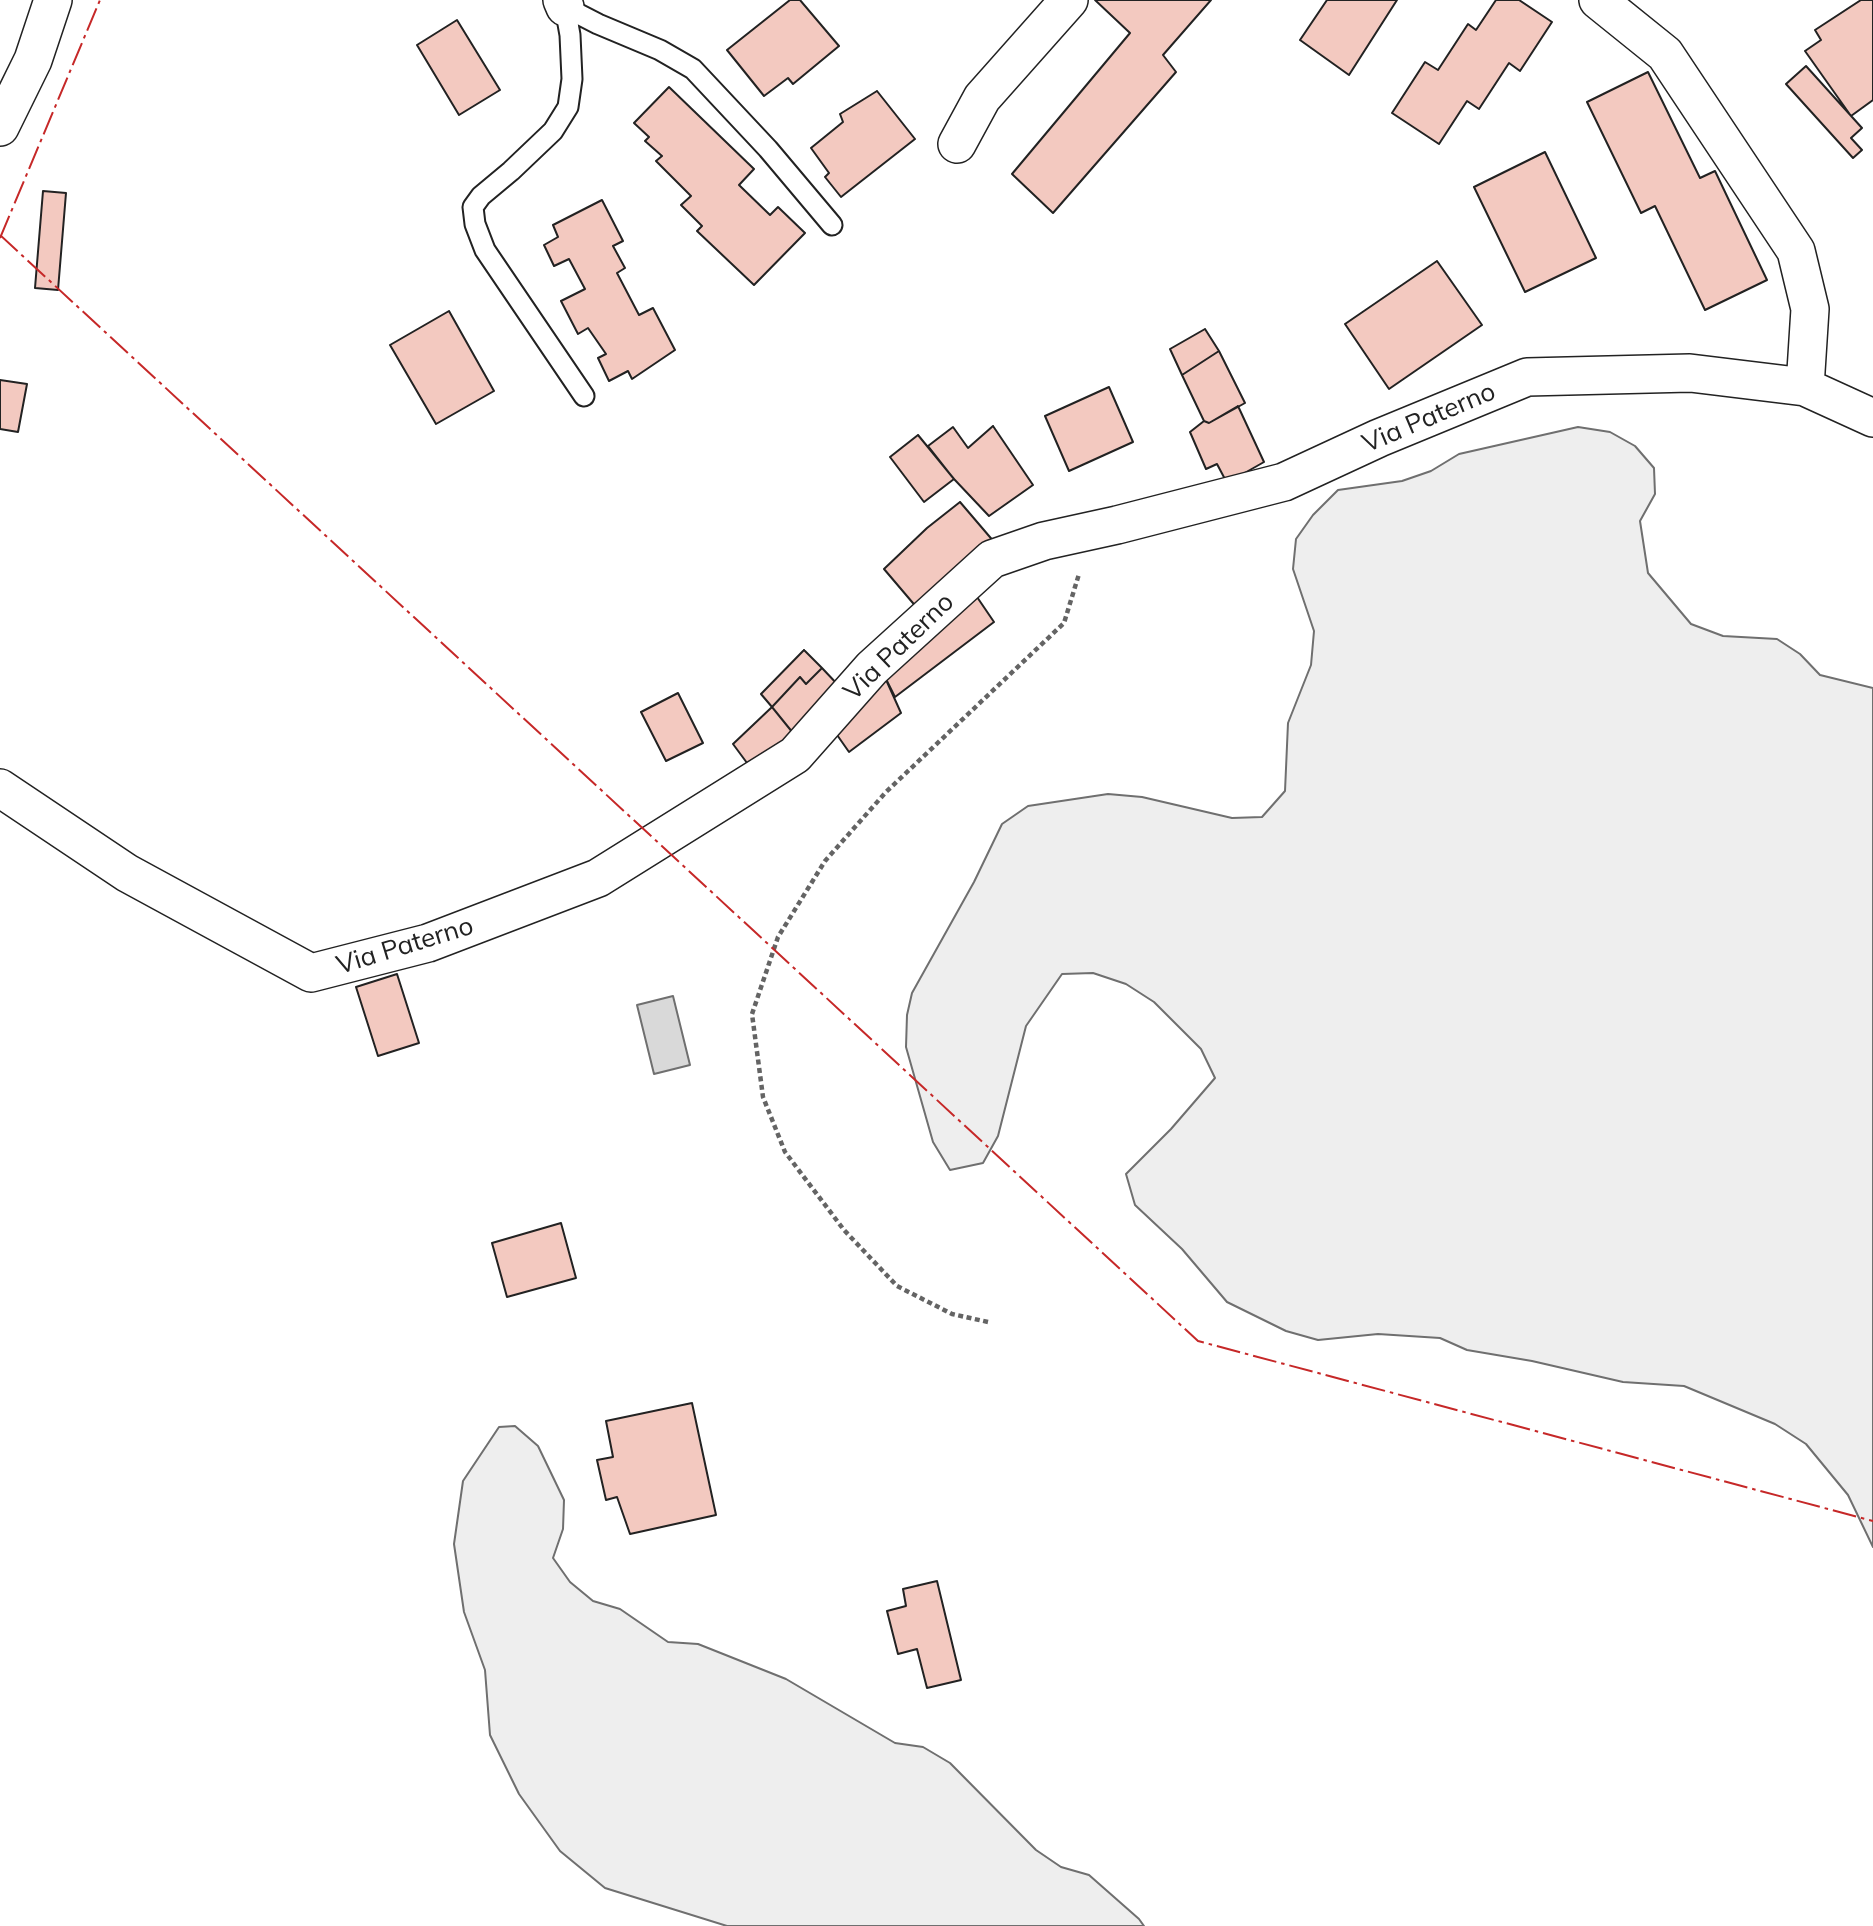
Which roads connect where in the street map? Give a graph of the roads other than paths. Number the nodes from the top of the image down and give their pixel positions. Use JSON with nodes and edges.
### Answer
{"nodes":[{"id":1,"x":53,"y":0,"type":"edge"},
{"id":2,"x":1069,"y":0,"type":"edge"},
{"id":3,"x":1598,"y":0,"type":"edge"},
{"id":4,"x":564,"y":3,"type":"edge"},
{"id":5,"x":0,"y":127,"type":"edge"},
{"id":6,"x":957,"y":144,"type":"dead end"},
{"id":7,"x":832,"y":225,"type":"dead end"},
{"id":8,"x":1805,"y":387,"type":"junction"},
{"id":9,"x":584,"y":396,"type":"dead end"},
{"id":10,"x":1873,"y":418,"type":"edge"},
{"id":11,"x":0,"y":788,"type":"edge"}],
"edges":[{"from":1,"to":5,"type":"street"},
{"from":2,"to":6,"type":"street"},
{"from":3,"to":8,"type":"street"},
{"from":4,"to":7,"type":"lane"},
{"from":4,"to":9,"type":"lane"},
{"from":8,"to":10,"type":"street","name":"Via Paterno"},
{"from":8,"to":11,"type":"street","name":"Via Paterno"}]}
